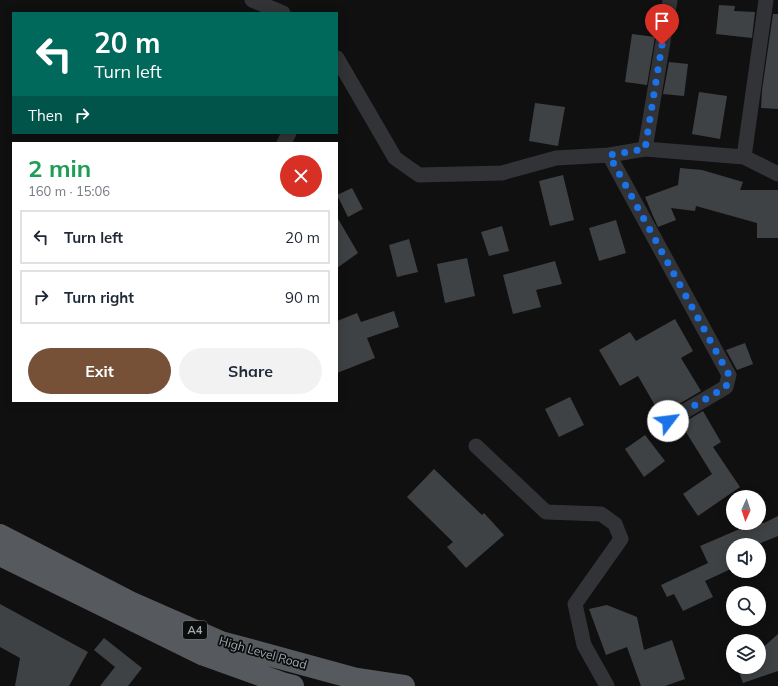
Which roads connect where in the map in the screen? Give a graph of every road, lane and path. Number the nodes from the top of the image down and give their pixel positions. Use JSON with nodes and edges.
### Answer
{"nodes":[{"id":1,"x":252,"y":0,"type":"edge"},
{"id":2,"x":670,"y":0,"type":"edge"},
{"id":3,"x":766,"y":0,"type":"edge"},
{"id":4,"x":282,"y":12,"type":"edge"},
{"id":5,"x":338,"y":60,"type":"edge"},
{"id":6,"x":645,"y":149,"type":"junction"},
{"id":7,"x":609,"y":155,"type":"junction"},
{"id":8,"x":744,"y":157,"type":"junction"},
{"id":9,"x":778,"y":174,"type":"edge"},
{"id":10,"x":668,"y":421,"type":"dead end"},
{"id":11,"x":476,"y":446,"type":"dead end"},
{"id":12,"x":0,"y":534,"type":"edge"},
{"id":13,"x":0,"y":555,"type":"edge"},
{"id":14,"x":293,"y":686,"type":"edge"},
{"id":15,"x":404,"y":686,"type":"edge"},
{"id":16,"x":607,"y":686,"type":"edge"}],
"edges":[{"from":1,"to":4,"type":"street"},
{"from":2,"to":6,"type":"street"},
{"from":3,"to":8,"type":"street"},
{"from":5,"to":7,"type":"street"},
{"from":6,"to":7,"type":"street"},
{"from":6,"to":8,"type":"street"},
{"from":7,"to":10,"type":"street"},
{"from":8,"to":9,"type":"street"},
{"from":11,"to":16,"type":"street"},
{"from":12,"to":15,"type":"highway","name":"High Level Road","number":"A4"},
{"from":13,"to":14,"type":"highway","name":"High Level Road","number":"A4"}]}
